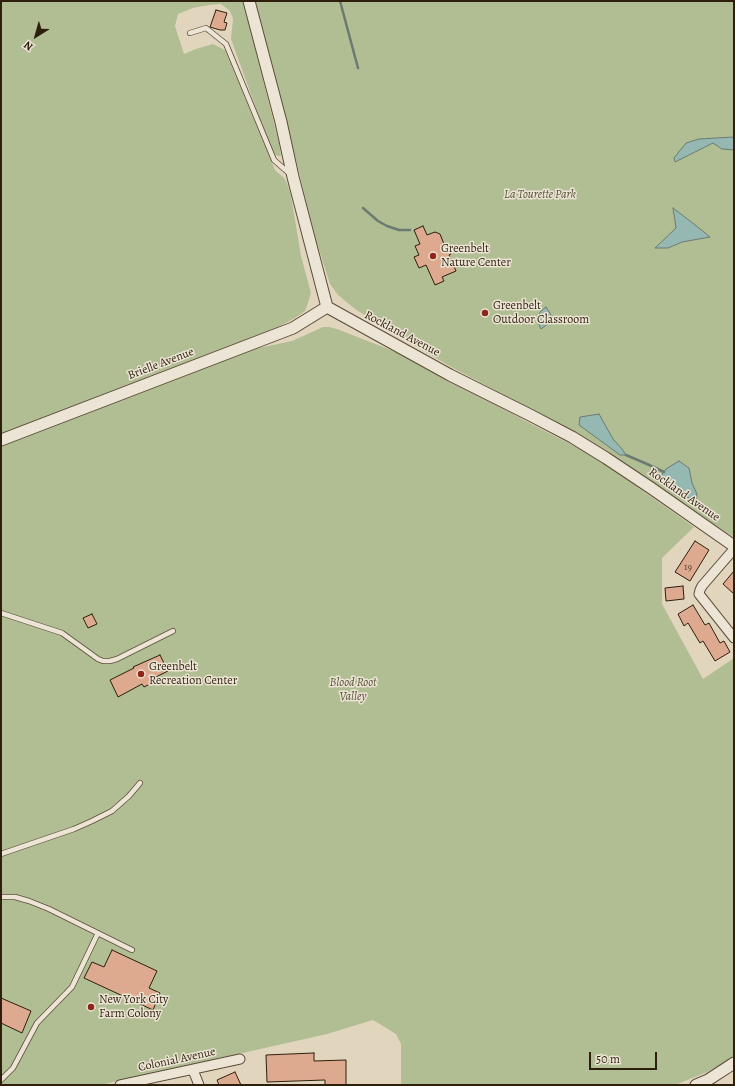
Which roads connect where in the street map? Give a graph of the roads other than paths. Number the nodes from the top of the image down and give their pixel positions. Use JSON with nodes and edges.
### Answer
{"nodes":[{"id":1,"x":248,"y":1,"type":"edge"},
{"id":2,"x":190,"y":34,"type":"dead end"},
{"id":3,"x":293,"y":177,"type":"junction"},
{"id":4,"x":327,"y":307,"type":"junction"},
{"id":5,"x":1,"y":440,"type":"edge"},
{"id":6,"x":734,"y":546,"type":"edge"},
{"id":7,"x":734,"y":549,"type":"edge"},
{"id":8,"x":1,"y":613,"type":"edge"},
{"id":9,"x":173,"y":631,"type":"dead end"},
{"id":10,"x":734,"y":638,"type":"edge"},
{"id":11,"x":140,"y":783,"type":"dead end"},
{"id":12,"x":1,"y":854,"type":"edge"},
{"id":13,"x":1,"y":897,"type":"edge"},
{"id":14,"x":98,"y":933,"type":"junction"},
{"id":15,"x":132,"y":950,"type":"dead end"},
{"id":16,"x":240,"y":1059,"type":"dead end"},
{"id":17,"x":734,"y":1063,"type":"edge"},
{"id":18,"x":193,"y":1070,"type":"junction"},
{"id":19,"x":1,"y":1080,"type":"edge"},
{"id":20,"x":120,"y":1085,"type":"edge"},
{"id":21,"x":199,"y":1085,"type":"edge"},
{"id":22,"x":696,"y":1085,"type":"edge"}],
"edges":[{"from":1,"to":3,"type":"street"},
{"from":2,"to":3,"type":"lane"},
{"from":3,"to":4,"type":"street"},
{"from":4,"to":5,"type":"street","name":"Brielle Avenue"},
{"from":4,"to":6,"type":"street","name":"Rockland Avenue"},
{"from":7,"to":10,"type":"street"},
{"from":8,"to":9,"type":"lane"},
{"from":11,"to":12,"type":"lane"},
{"from":13,"to":14,"type":"lane"},
{"from":14,"to":15,"type":"lane"},
{"from":14,"to":19,"type":"lane"},
{"from":16,"to":18,"type":"street","name":"Colonial Avenue"},
{"from":17,"to":22,"type":"street"},
{"from":18,"to":20,"type":"street","name":"Colonial Avenue"},
{"from":18,"to":21,"type":"street"}]}
